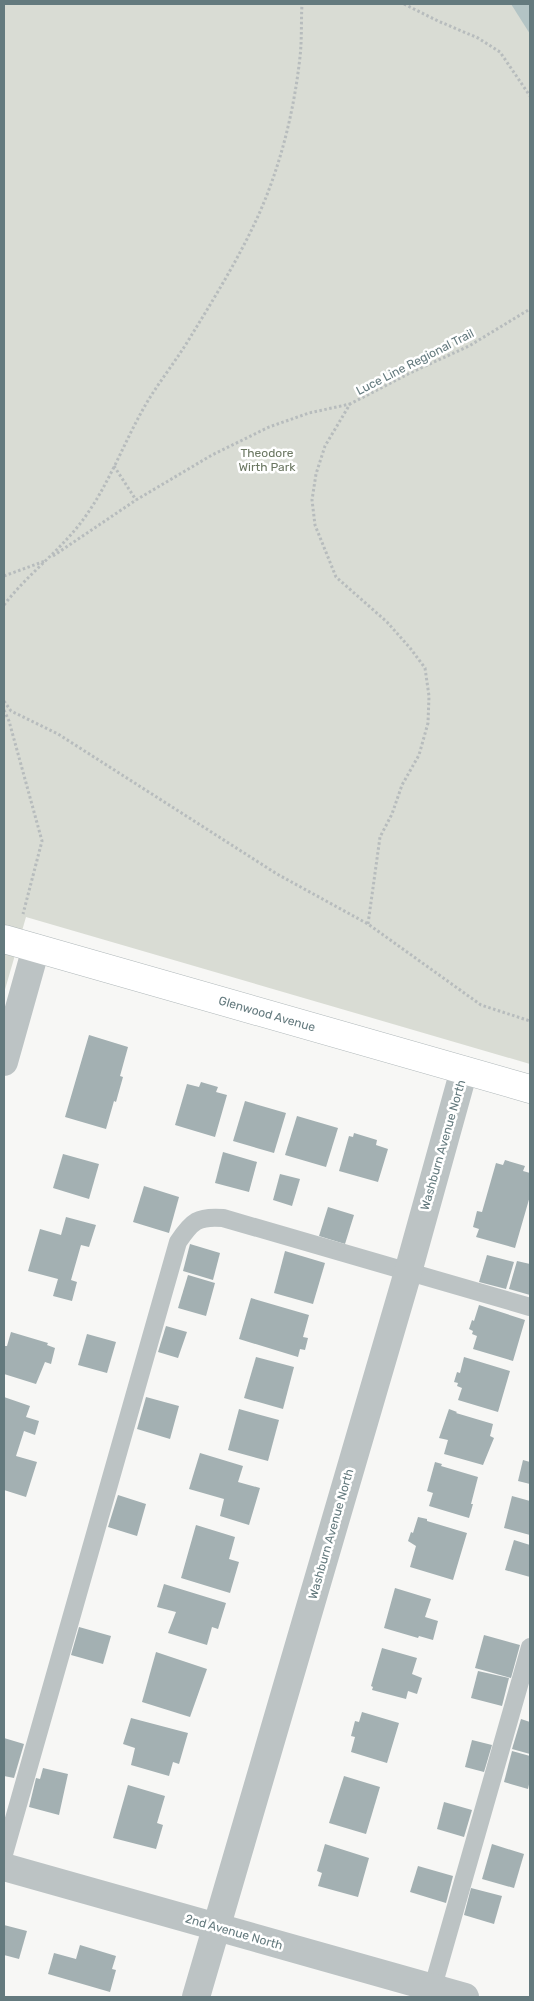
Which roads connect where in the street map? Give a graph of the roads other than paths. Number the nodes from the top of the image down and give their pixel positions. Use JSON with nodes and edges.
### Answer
{"nodes":[{"id":1,"x":4,"y":939,"type":"edge"},
{"id":2,"x":36,"y":948,"type":"junction"},
{"id":3,"x":4,"y":1062,"type":"edge"},
{"id":4,"x":464,"y":1070,"type":"junction"},
{"id":5,"x":530,"y":1089,"type":"edge"},
{"id":6,"x":408,"y":1272,"type":"junction"},
{"id":7,"x":530,"y":1307,"type":"edge"},
{"id":8,"x":530,"y":1648,"type":"edge"},
{"id":9,"x":4,"y":1854,"type":"edge"},
{"id":10,"x":4,"y":1866,"type":"edge"},
{"id":11,"x":216,"y":1927,"type":"junction"},
{"id":12,"x":431,"y":1993,"type":"edge"},
{"id":13,"x":196,"y":1997,"type":"edge"},
{"id":14,"x":465,"y":1997,"type":"edge"}],
"edges":[{"from":1,"to":2,"type":"street","name":"Glenwood Avenue"},
{"from":2,"to":3,"type":"street"},
{"from":2,"to":4,"type":"street","name":"Glenwood Avenue"},
{"from":4,"to":5,"type":"street","name":"Glenwood Avenue"},
{"from":4,"to":6,"type":"street","name":"Washburn Avenue North"},
{"from":6,"to":7,"type":"lane"},
{"from":6,"to":9,"type":"lane"},
{"from":6,"to":11,"type":"street","name":"Washburn Avenue North"},
{"from":8,"to":12,"type":"lane"},
{"from":10,"to":11,"type":"street","name":"2nd Avenue North"},
{"from":11,"to":12,"type":"street","name":"2nd Avenue North"},
{"from":11,"to":13,"type":"street","name":"Washburn Avenue North"},
{"from":12,"to":14,"type":"street","name":"2nd Avenue North"}]}
